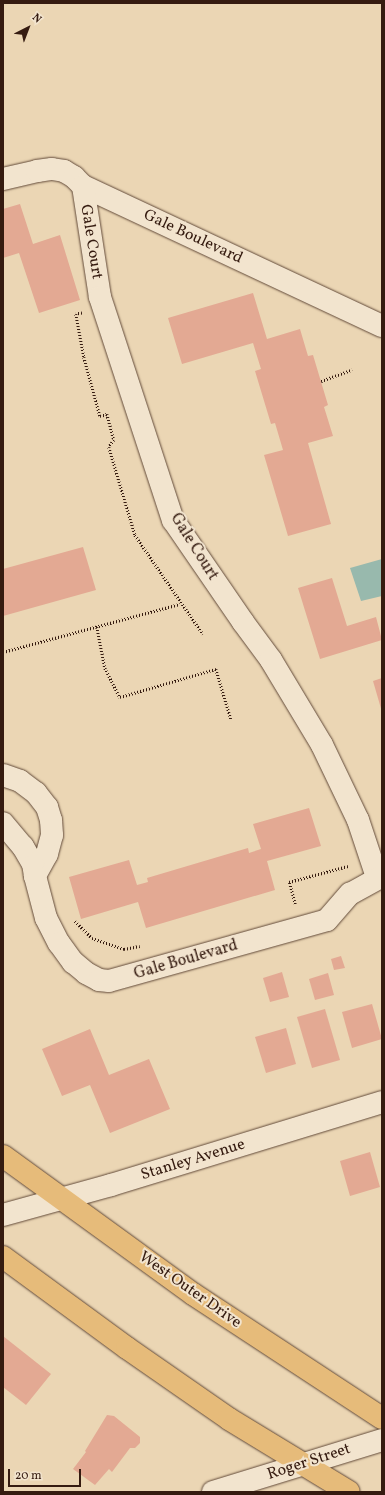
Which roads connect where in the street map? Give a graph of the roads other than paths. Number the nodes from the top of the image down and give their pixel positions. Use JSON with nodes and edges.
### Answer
{"nodes":[{"id":1,"x":3,"y":179,"type":"edge"},
{"id":2,"x":83,"y":186,"type":"junction"},
{"id":3,"x":382,"y":326,"type":"edge"},
{"id":4,"x":3,"y":775,"type":"edge"},
{"id":5,"x":3,"y":823,"type":"edge"},
{"id":6,"x":35,"y":876,"type":"junction"},
{"id":7,"x":379,"y":877,"type":"edge"},
{"id":8,"x":382,"y":1102,"type":"edge"},
{"id":9,"x":3,"y":1156,"type":"edge"},
{"id":10,"x":62,"y":1198,"type":"junction"},
{"id":11,"x":3,"y":1215,"type":"edge"},
{"id":12,"x":3,"y":1257,"type":"edge"},
{"id":13,"x":382,"y":1418,"type":"edge"},
{"id":14,"x":382,"y":1440,"type":"edge"},
{"id":15,"x":303,"y":1464,"type":"junction"},
{"id":16,"x":213,"y":1492,"type":"edge"},
{"id":17,"x":349,"y":1492,"type":"edge"}],
"edges":[{"from":1,"to":2,"type":"street","name":"Gale Boulevard"},
{"from":2,"to":3,"type":"street","name":"Gale Boulevard"},
{"from":2,"to":7,"type":"street","name":"Gale Court"},
{"from":4,"to":6,"type":"street"},
{"from":5,"to":6,"type":"street","name":"Gale Boulevard"},
{"from":6,"to":7,"type":"street","name":"Gale Boulevard"},
{"from":8,"to":10,"type":"street","name":"Stanley Avenue"},
{"from":9,"to":10,"type":"main road","name":"West Outer Drive"},
{"from":10,"to":11,"type":"street","name":"Stanley Avenue"},
{"from":10,"to":13,"type":"main road","name":"West Outer Drive"},
{"from":12,"to":15,"type":"main road"},
{"from":14,"to":15,"type":"street","name":"Roger Street"},
{"from":15,"to":16,"type":"street","name":"Roger Street"},
{"from":15,"to":17,"type":"main road"}]}
